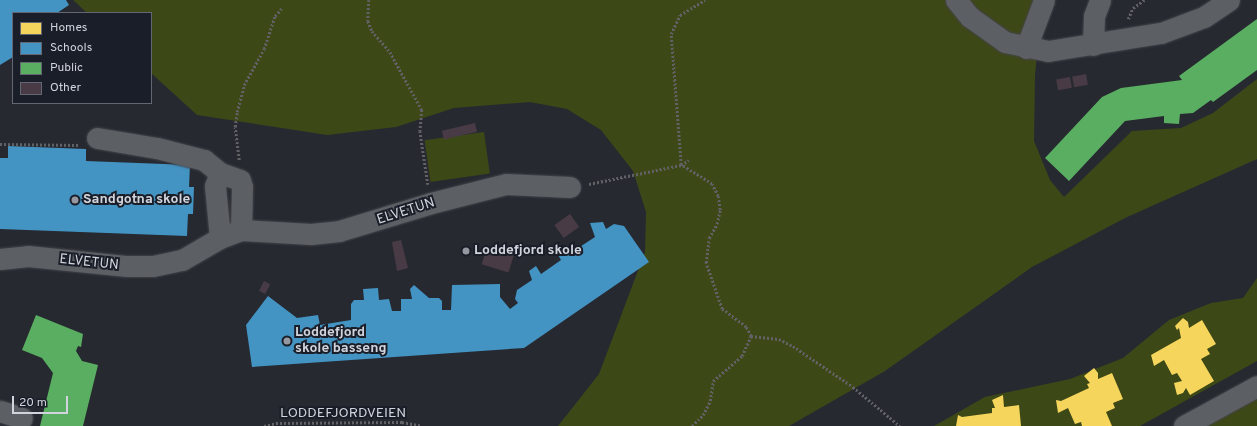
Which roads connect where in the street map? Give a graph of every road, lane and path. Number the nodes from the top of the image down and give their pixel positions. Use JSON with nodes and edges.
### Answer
{"nodes":[{"id":1,"x":369,"y":0,"type":"edge"},
{"id":2,"x":705,"y":0,"type":"edge"},
{"id":3,"x":956,"y":0,"type":"edge"},
{"id":4,"x":1044,"y":0,"type":"edge"},
{"id":5,"x":1100,"y":0,"type":"edge"},
{"id":6,"x":1229,"y":0,"type":"edge"},
{"id":7,"x":282,"y":8,"type":"dead end"},
{"id":8,"x":1093,"y":45,"type":"junction"},
{"id":9,"x":1026,"y":48,"type":"junction"},
{"id":10,"x":90,"y":142,"type":"joint"},
{"id":11,"x":0,"y":144,"type":"edge"},
{"id":12,"x":689,"y":160,"type":"dead end"},
{"id":13,"x":681,"y":165,"type":"junction"},
{"id":14,"x":220,"y":173,"type":"junction"},
{"id":15,"x":240,"y":180,"type":"junction"},
{"id":16,"x":570,"y":187,"type":"joint"},
{"id":17,"x":431,"y":203,"type":"junction"},
{"id":18,"x":241,"y":230,"type":"junction"},
{"id":19,"x":220,"y":238,"type":"junction"},
{"id":20,"x":0,"y":259,"type":"edge"},
{"id":21,"x":751,"y":336,"type":"junction"},
{"id":22,"x":1257,"y":386,"type":"edge"},
{"id":23,"x":0,"y":412,"type":"edge"},
{"id":24,"x":22,"y":418,"type":"dead end"},
{"id":25,"x":264,"y":426,"type":"edge"},
{"id":26,"x":422,"y":426,"type":"edge"},
{"id":27,"x":692,"y":426,"type":"edge"},
{"id":28,"x":900,"y":426,"type":"edge"},
{"id":29,"x":1184,"y":426,"type":"edge"}],
"edges":[{"from":1,"to":17,"type":"path"},
{"from":2,"to":13,"type":"path"},
{"from":3,"to":9,"type":"street"},
{"from":4,"to":9,"type":"street"},
{"from":5,"to":8,"type":"street"},
{"from":6,"to":8,"type":"street"},
{"from":7,"to":15,"type":"path"},
{"from":8,"to":9,"type":"street"},
{"from":10,"to":11,"type":"path"},
{"from":10,"to":14,"type":"street"},
{"from":12,"to":13,"type":"path"},
{"from":13,"to":16,"type":"path"},
{"from":13,"to":21,"type":"path"},
{"from":14,"to":15,"type":"street"},
{"from":14,"to":19,"type":"street"},
{"from":15,"to":18,"type":"street"},
{"from":16,"to":17,"type":"street","name":"ELVETUN"},
{"from":17,"to":18,"type":"street","name":"ELVETUN"},
{"from":18,"to":19,"type":"street","name":"ELVETUN"},
{"from":19,"to":20,"type":"street","name":"ELVETUN"},
{"from":21,"to":27,"type":"path"},
{"from":21,"to":28,"type":"path"},
{"from":22,"to":29,"type":"street"},
{"from":23,"to":24,"type":"street"},
{"from":25,"to":26,"type":"path","name":"LODDEFJORDVEIEN"}]}
